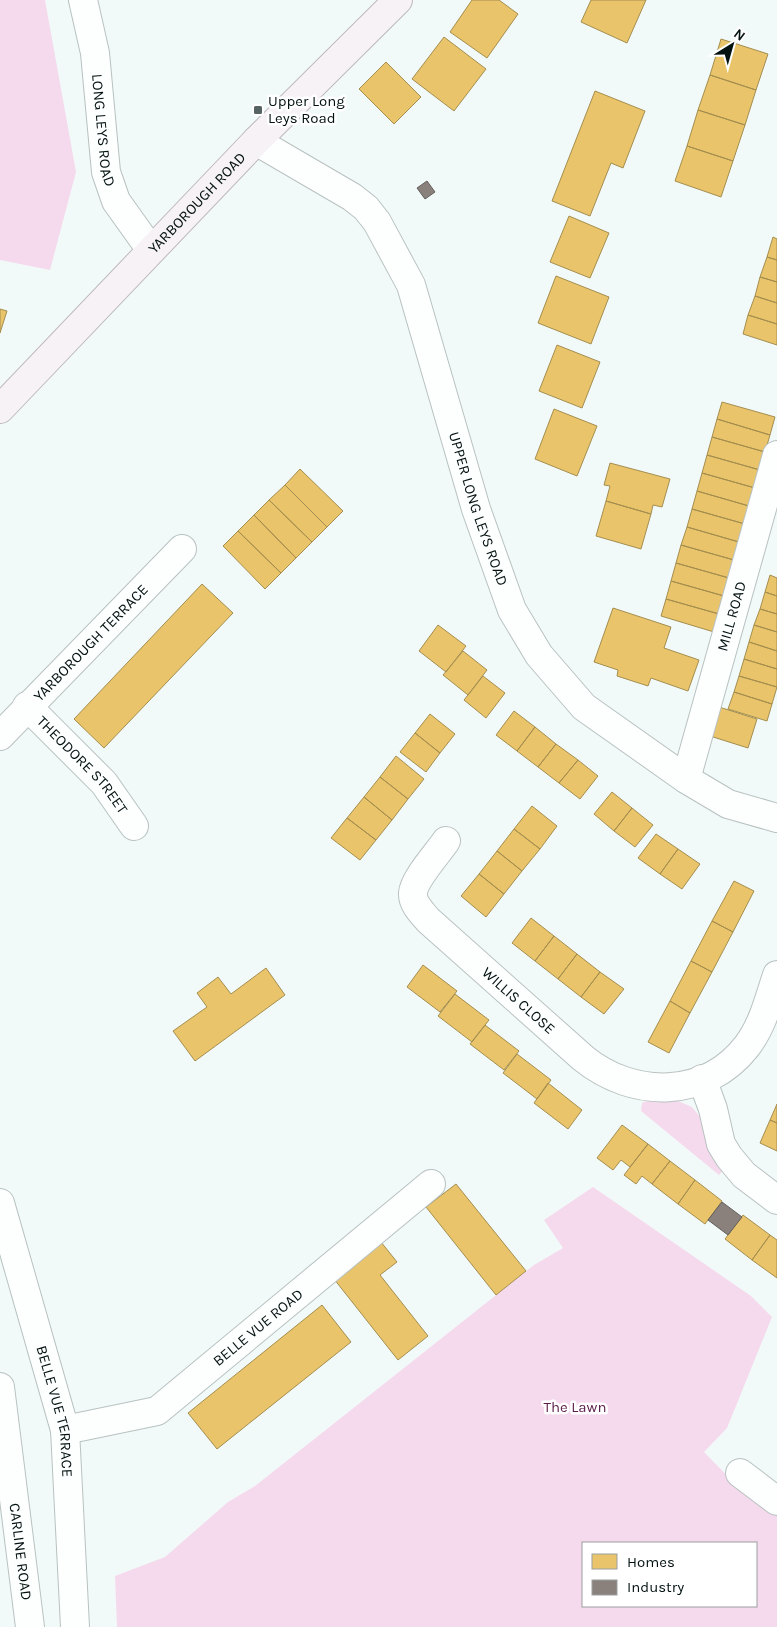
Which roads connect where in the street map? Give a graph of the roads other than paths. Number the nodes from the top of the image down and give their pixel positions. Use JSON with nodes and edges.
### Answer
{"nodes":[{"id":1,"x":83,"y":0,"type":"edge"},
{"id":2,"x":398,"y":0,"type":"edge"},
{"id":3,"x":256,"y":141,"type":"junction"},
{"id":4,"x":151,"y":250,"type":"junction"},
{"id":5,"x":0,"y":409,"type":"edge"},
{"id":6,"x":777,"y":454,"type":"edge"},
{"id":7,"x":182,"y":549,"type":"dead end"},
{"id":8,"x":27,"y":706,"type":"junction"},
{"id":9,"x":0,"y":736,"type":"edge"},
{"id":10,"x":686,"y":779,"type":"junction"},
{"id":11,"x":777,"y":818,"type":"edge"},
{"id":12,"x":134,"y":826,"type":"dead end"},
{"id":13,"x":446,"y":841,"type":"dead end"},
{"id":14,"x":777,"y":975,"type":"edge"},
{"id":15,"x":702,"y":1079,"type":"junction"},
{"id":16,"x":430,"y":1184,"type":"dead end"},
{"id":17,"x":777,"y":1200,"type":"edge"},
{"id":18,"x":0,"y":1203,"type":"edge"},
{"id":19,"x":0,"y":1387,"type":"edge"},
{"id":20,"x":65,"y":1430,"type":"junction"},
{"id":21,"x":740,"y":1473,"type":"dead end"},
{"id":22,"x":777,"y":1501,"type":"edge"},
{"id":23,"x":30,"y":1627,"type":"edge"},
{"id":24,"x":75,"y":1627,"type":"edge"}],
"edges":[{"from":1,"to":4,"type":"street","name":"LONG LEYS ROAD"},
{"from":2,"to":3,"type":"main road","name":"YARBOROUGH ROAD"},
{"from":3,"to":4,"type":"main road","name":"YARBOROUGH ROAD"},
{"from":3,"to":10,"type":"street","name":"UPPER LONG LEYS ROAD"},
{"from":4,"to":5,"type":"main road","name":"YARBOROUGH ROAD"},
{"from":6,"to":10,"type":"street","name":"MILL ROAD"},
{"from":7,"to":8,"type":"street","name":"YARBOROUGH TERRACE"},
{"from":8,"to":9,"type":"street","name":"YARBOROUGH TERRACE"},
{"from":8,"to":12,"type":"street","name":"THEODORE STREET"},
{"from":10,"to":11,"type":"street","name":"UPPER LONG LEYS ROAD"},
{"from":13,"to":15,"type":"street","name":"WILLIS CLOSE"},
{"from":14,"to":15,"type":"street","name":"WILLIS CLOSE"},
{"from":15,"to":17,"type":"street"},
{"from":16,"to":20,"type":"street","name":"BELLE VUE ROAD"},
{"from":18,"to":20,"type":"street","name":"BELLE VUE TERRACE"},
{"from":19,"to":23,"type":"street","name":"CARLINE ROAD"},
{"from":20,"to":24,"type":"street","name":"BELLE VUE TERRACE"},
{"from":21,"to":22,"type":"street"}]}
